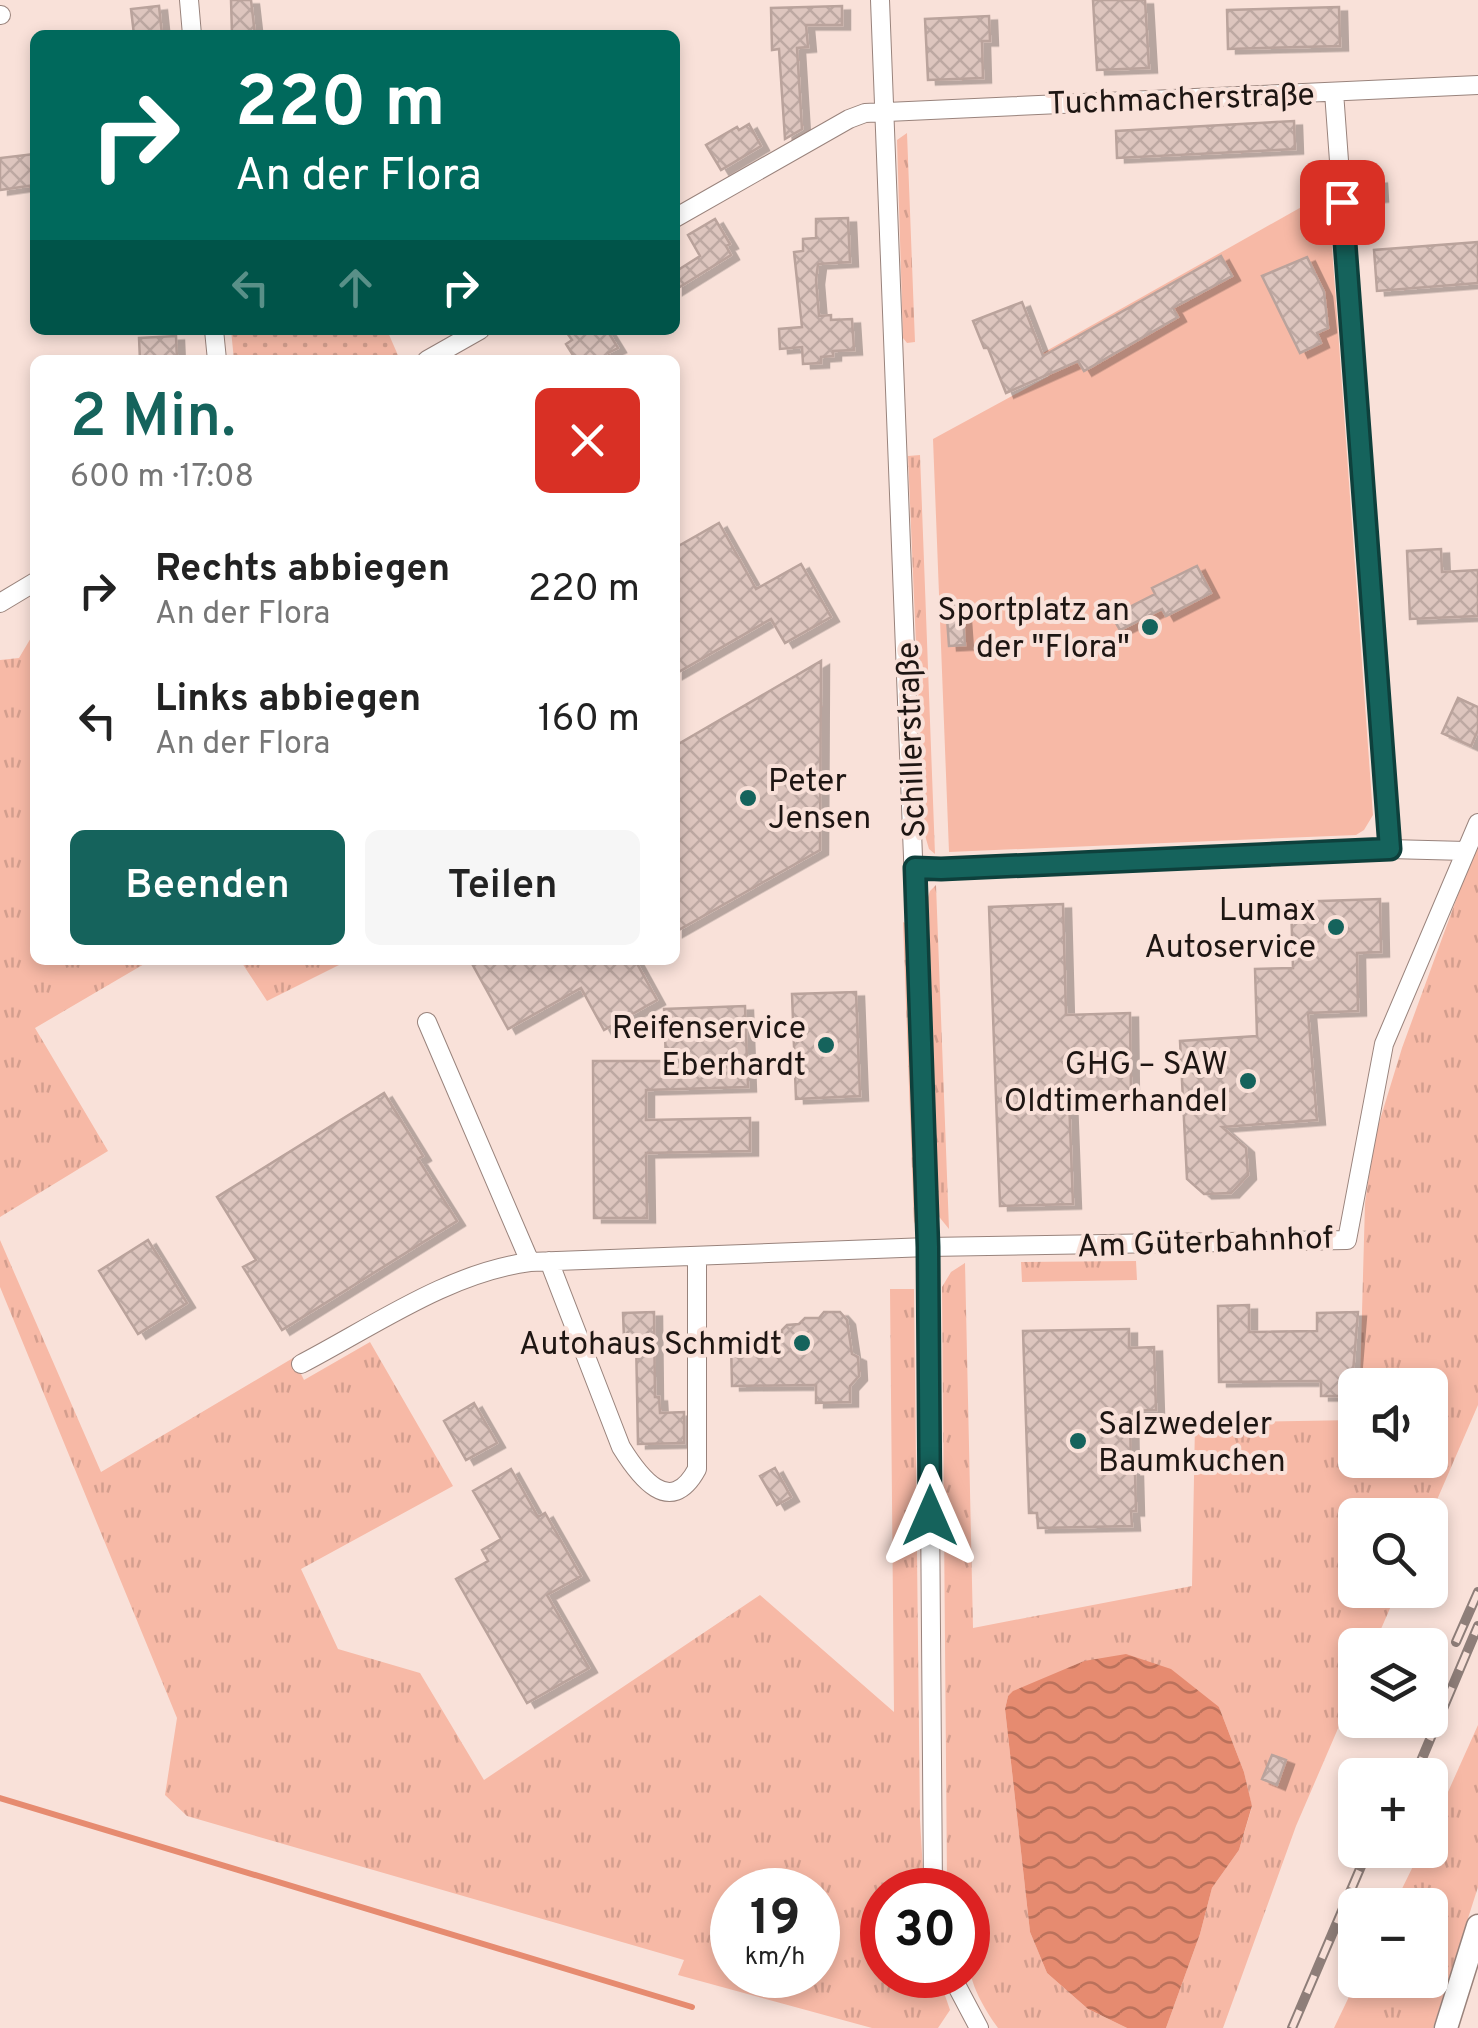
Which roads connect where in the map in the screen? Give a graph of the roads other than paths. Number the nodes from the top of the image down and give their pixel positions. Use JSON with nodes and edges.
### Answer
{"nodes":[{"id":1,"x":189,"y":0,"type":"edge"},
{"id":2,"x":880,"y":0,"type":"edge"},
{"id":3,"x":192,"y":30,"type":"edge"},
{"id":4,"x":1478,"y":86,"type":"edge"},
{"id":5,"x":1334,"y":92,"type":"junction"},
{"id":6,"x":884,"y":112,"type":"junction"},
{"id":7,"x":680,"y":215,"type":"edge"},
{"id":8,"x":471,"y":335,"type":"edge"},
{"id":9,"x":436,"y":355,"type":"edge"},
{"id":10,"x":30,"y":585,"type":"edge"},
{"id":11,"x":0,"y":603,"type":"edge"},
{"id":12,"x":1478,"y":824,"type":"edge"},
{"id":13,"x":1390,"y":849,"type":"junction"},
{"id":14,"x":1466,"y":850,"type":"junction"},
{"id":15,"x":915,"y":868,"type":"junction"},
{"id":16,"x":427,"y":1022,"type":"dead end"},
{"id":17,"x":928,"y":1247,"type":"junction"},
{"id":18,"x":698,"y":1256,"type":"junction"},
{"id":19,"x":540,"y":1262,"type":"junction"},
{"id":20,"x":301,"y":1364,"type":"dead end"},
{"id":21,"x":933,"y":1868,"type":"edge"},
{"id":22,"x":1478,"y":1926,"type":"edge"},
{"id":23,"x":963,"y":1998,"type":"edge"},
{"id":24,"x":979,"y":2028,"type":"edge"},
{"id":25,"x":1446,"y":2028,"type":"edge"}],
"edges":[{"from":1,"to":3,"type":"street"},
{"from":2,"to":6,"type":"street","name":"Schillerstraße"},
{"from":4,"to":5,"type":"street","name":"Tuchmacherstraße"},
{"from":5,"to":6,"type":"street","name":"Tuchmacherstraße"},
{"from":5,"to":13,"type":"street"},
{"from":6,"to":7,"type":"street","name":"Tuchmacherstraße"},
{"from":6,"to":15,"type":"street","name":"Schillerstraße"},
{"from":8,"to":9,"type":"street"},
{"from":10,"to":11,"type":"street"},
{"from":12,"to":14,"type":"street","name":"Am Güterbahnhof"},
{"from":13,"to":14,"type":"street"},
{"from":13,"to":15,"type":"street"},
{"from":14,"to":17,"type":"street","name":"Am Güterbahnhof"},
{"from":15,"to":17,"type":"street","name":"Schillerstraße"},
{"from":16,"to":19,"type":"street"},
{"from":17,"to":18,"type":"street"},
{"from":17,"to":21,"type":"street","name":"Schillerstraße"},
{"from":18,"to":19,"type":"street"},
{"from":18,"to":19,"type":"street"},
{"from":19,"to":20,"type":"street"},
{"from":22,"to":25,"type":"street"},
{"from":23,"to":24,"type":"street"}]}
